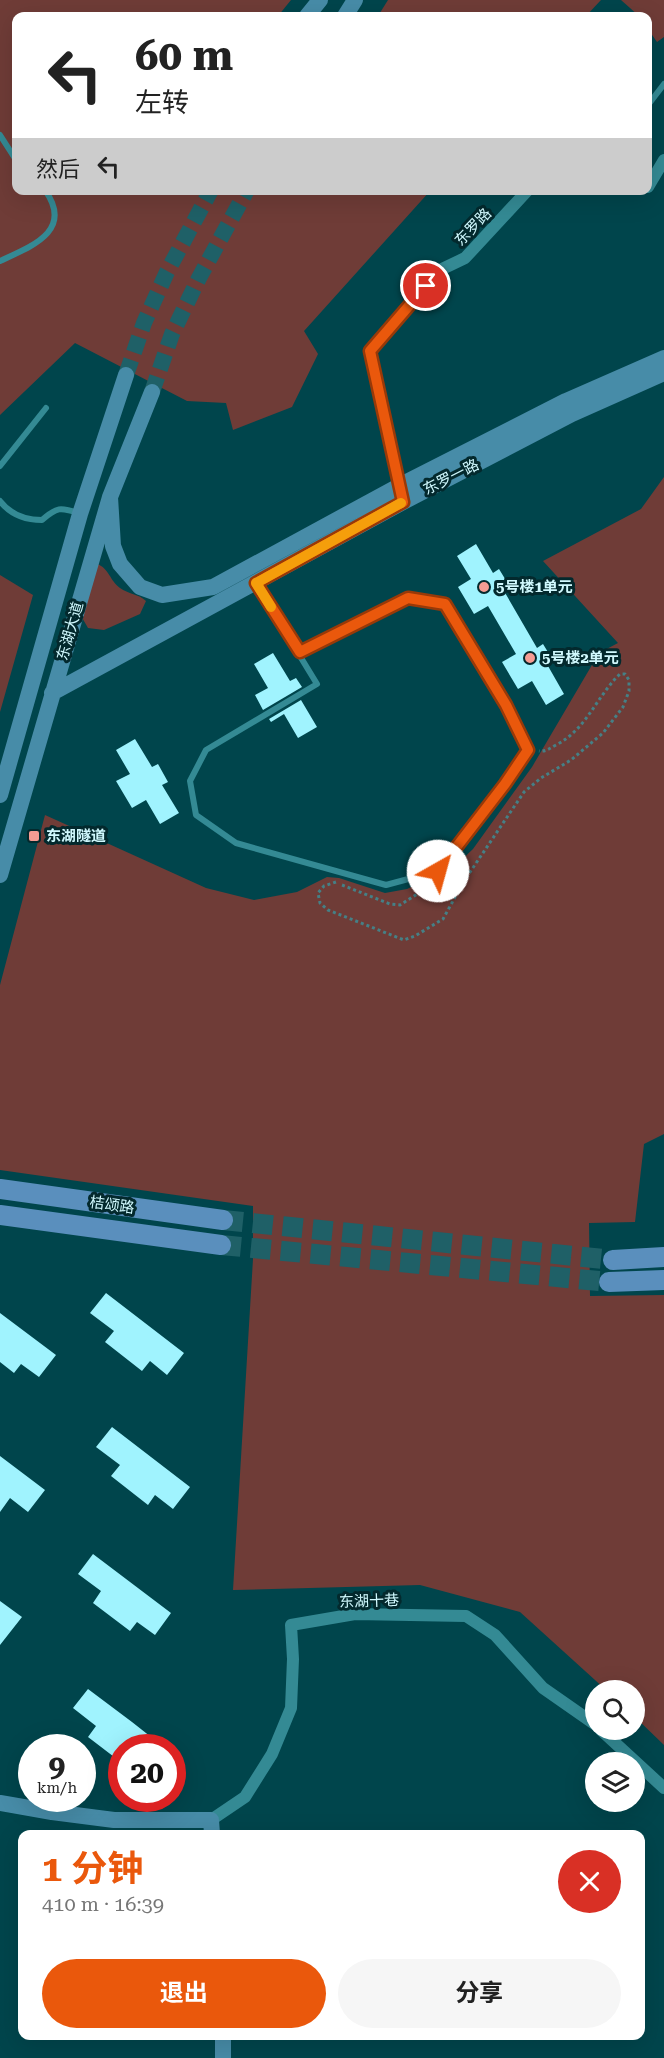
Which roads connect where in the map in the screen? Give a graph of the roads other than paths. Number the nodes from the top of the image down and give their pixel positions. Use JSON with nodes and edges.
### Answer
{"nodes":[{"id":1,"x":320,"y":0,"type":"edge"},
{"id":2,"x":310,"y":12,"type":"edge"},
{"id":3,"x":664,"y":84,"type":"edge"},
{"id":4,"x":652,"y":100,"type":"edge"},
{"id":5,"x":0,"y":135,"type":"edge"},
{"id":6,"x":12,"y":154,"type":"edge"},
{"id":7,"x":664,"y":160,"type":"edge"},
{"id":8,"x":652,"y":180,"type":"edge"},
{"id":9,"x":49,"y":195,"type":"edge"},
{"id":10,"x":523,"y":195,"type":"edge"},
{"id":11,"x":0,"y":261,"type":"edge"},
{"id":12,"x":664,"y":358,"type":"edge"},
{"id":13,"x":664,"y":373,"type":"edge"},
{"id":14,"x":126,"y":375,"type":"tunnel mouth"},
{"id":15,"x":152,"y":392,"type":"tunnel mouth"},
{"id":16,"x":46,"y":408,"type":"dead end"},
{"id":17,"x":0,"y":466,"type":"edge"},
{"id":18,"x":401,"y":494,"type":"junction"},
{"id":19,"x":110,"y":497,"type":"junction"},
{"id":20,"x":0,"y":501,"type":"edge"},
{"id":21,"x":80,"y":514,"type":"junction"},
{"id":22,"x":256,"y":583,"type":"junction"},
{"id":23,"x":300,"y":652,"type":"junction"},
{"id":24,"x":52,"y":693,"type":"junction"},
{"id":25,"x":0,"y":795,"type":"edge"},
{"id":26,"x":0,"y":875,"type":"edge"},
{"id":27,"x":0,"y":1190,"type":"edge"},
{"id":28,"x":0,"y":1215,"type":"edge"},
{"id":29,"x":223,"y":1220,"type":"tunnel mouth"},
{"id":30,"x":221,"y":1245,"type":"tunnel mouth"},
{"id":31,"x":664,"y":1257,"type":"edge"},
{"id":32,"x":613,"y":1260,"type":"tunnel mouth"},
{"id":33,"x":664,"y":1280,"type":"edge"},
{"id":34,"x":609,"y":1282,"type":"tunnel mouth"},
{"id":35,"x":585,"y":1717,"type":"edge"},
{"id":36,"x":612,"y":1740,"type":"edge"},
{"id":37,"x":664,"y":1788,"type":"edge"},
{"id":38,"x":0,"y":1803,"type":"edge"},
{"id":39,"x":212,"y":1827,"type":"edge"},
{"id":40,"x":223,"y":2040,"type":"edge"},
{"id":41,"x":223,"y":2058,"type":"edge"}],
"edges":[{"from":1,"to":2,"type":"main road"},
{"from":3,"to":4,"type":"lane"},
{"from":5,"to":6,"type":"lane"},
{"from":7,"to":8,"type":"street"},
{"from":9,"to":11,"type":"lane"},
{"from":10,"to":18,"type":"street","name":"东罗路"},
{"from":12,"to":18,"type":"main road","name":"东罗一路"},
{"from":13,"to":18,"type":"main road","name":"东罗一路"},
{"from":14,"to":21,"type":"main road","name":"东湖大道"},
{"from":15,"to":19,"type":"main road","name":"东湖大道"},
{"from":16,"to":17,"type":"lane"},
{"from":18,"to":19,"type":"main road","name":"东罗一路"},
{"from":18,"to":22,"type":"main road","name":"东罗一路"},
{"from":19,"to":24,"type":"main road","name":"东湖大道"},
{"from":20,"to":21,"type":"lane"},
{"from":21,"to":25,"type":"main road","name":"东湖大道"},
{"from":22,"to":23,"type":"lane"},
{"from":22,"to":24,"type":"main road","name":"东罗一路"},
{"from":23,"to":23,"type":"lane"},
{"from":24,"to":26,"type":"main road","name":"东湖大道"},
{"from":27,"to":29,"type":"main road","name":"桔颂路"},
{"from":28,"to":30,"type":"main road","name":"桔颂路"},
{"from":31,"to":32,"type":"main road"},
{"from":33,"to":34,"type":"main road"},
{"from":35,"to":39,"type":"street","name":"东湖十巷"},
{"from":36,"to":37,"type":"street"},
{"from":38,"to":39,"type":"main road"},
{"from":40,"to":41,"type":"main road"}]}
